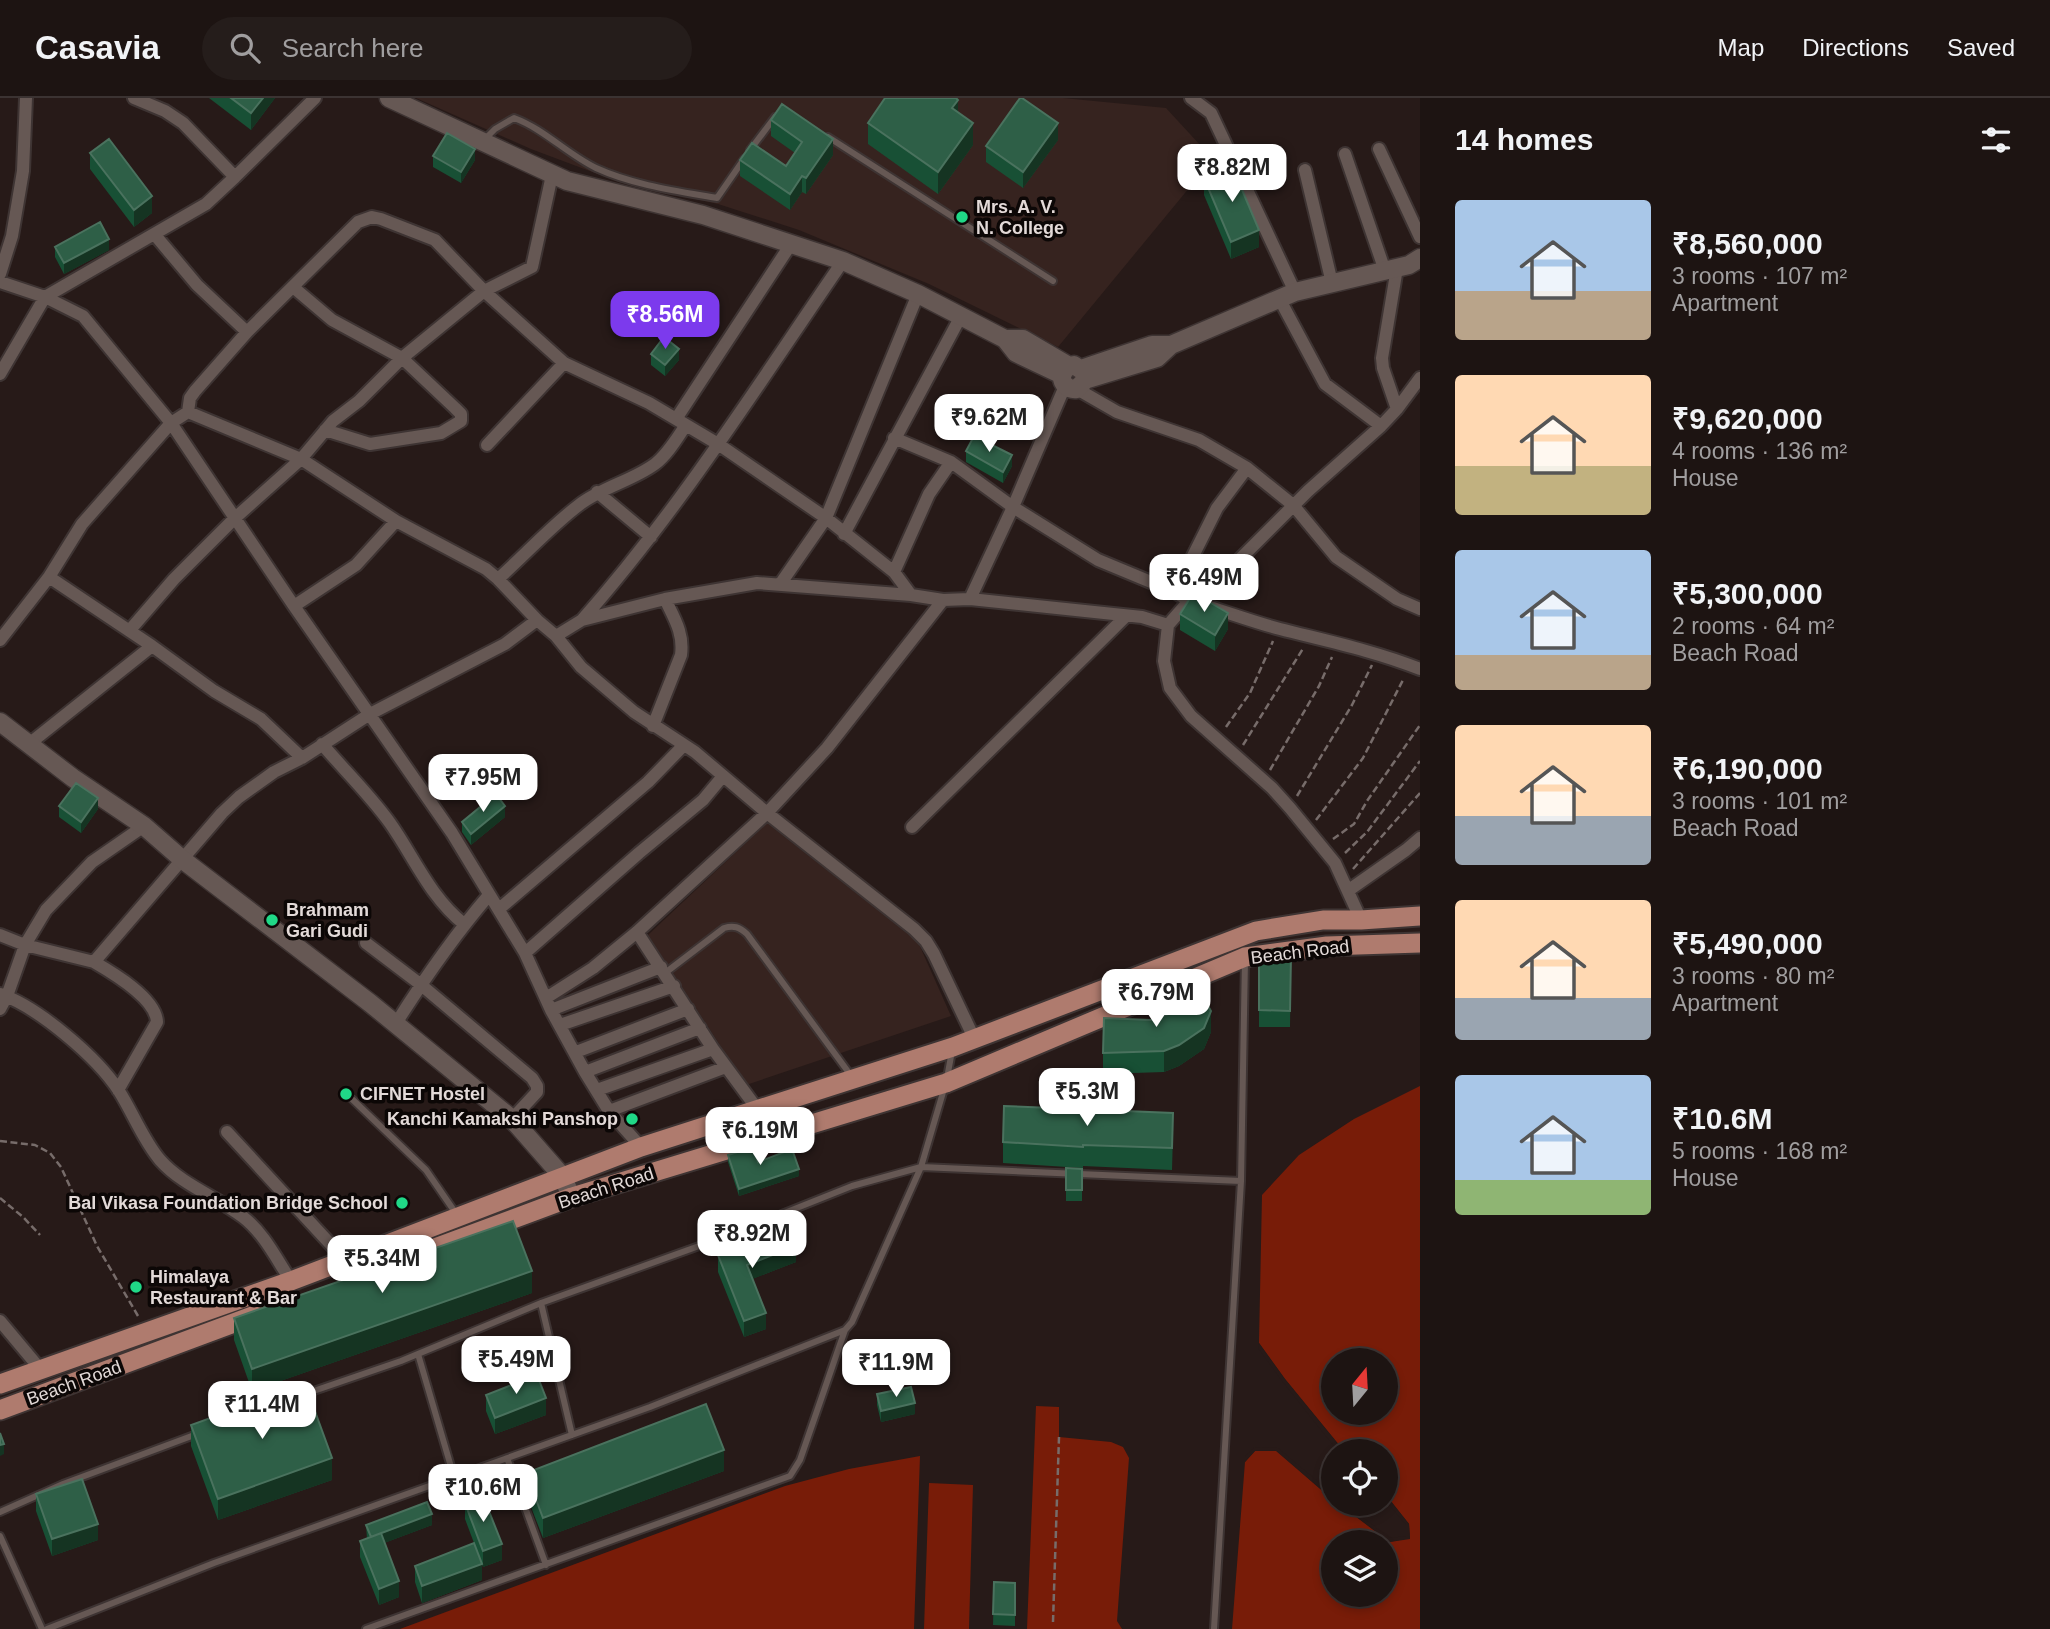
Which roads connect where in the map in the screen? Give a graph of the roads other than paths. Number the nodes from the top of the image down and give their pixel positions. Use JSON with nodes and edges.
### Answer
{"nodes":[{"id":1,"x":26,"y":98,"type":"edge"},
{"id":2,"x":134,"y":98,"type":"edge"},
{"id":3,"x":315,"y":98,"type":"edge"},
{"id":4,"x":389,"y":98,"type":"edge"},
{"id":5,"x":1191,"y":98,"type":"edge"},
{"id":6,"x":781,"y":114,"type":"edge"},
{"id":7,"x":821,"y":133,"type":"edge"},
{"id":8,"x":482,"y":143,"type":"junction"},
{"id":9,"x":1379,"y":149,"type":"dead end"},
{"id":10,"x":1345,"y":154,"type":"dead end"},
{"id":11,"x":1305,"y":170,"type":"dead end"},
{"id":12,"x":552,"y":175,"type":"junction"},
{"id":13,"x":235,"y":177,"type":"junction"},
{"id":14,"x":155,"y":235,"type":"junction"},
{"id":15,"x":1420,"y":237,"type":"edge"},
{"id":16,"x":791,"y":244,"type":"junction"},
{"id":17,"x":843,"y":261,"type":"junction"},
{"id":18,"x":1406,"y":267,"type":"edge"},
{"id":19,"x":0,"y":274,"type":"edge"},
{"id":20,"x":1053,"y":281,"type":"dead end"},
{"id":21,"x":0,"y":282,"type":"edge"},
{"id":22,"x":1332,"y":283,"type":"junction"},
{"id":23,"x":293,"y":287,"type":"junction"},
{"id":24,"x":484,"y":291,"type":"junction"},
{"id":25,"x":918,"y":294,"type":"junction"},
{"id":26,"x":1287,"y":295,"type":"junction"},
{"id":27,"x":45,"y":297,"type":"junction"},
{"id":28,"x":961,"y":316,"type":"junction"},
{"id":29,"x":247,"y":332,"type":"junction"},
{"id":30,"x":402,"y":358,"type":"junction"},
{"id":31,"x":564,"y":363,"type":"junction"},
{"id":32,"x":0,"y":374,"type":"edge"},
{"id":33,"x":1073,"y":377,"type":"junction"},
{"id":34,"x":1420,"y":378,"type":"edge"},
{"id":35,"x":1397,"y":409,"type":"junction"},
{"id":36,"x":188,"y":412,"type":"junction"},
{"id":37,"x":681,"y":422,"type":"junction"},
{"id":38,"x":171,"y":423,"type":"junction"},
{"id":39,"x":1381,"y":426,"type":"junction"},
{"id":40,"x":325,"y":430,"type":"junction"},
{"id":41,"x":894,"y":438,"type":"junction"},
{"id":42,"x":718,"y":444,"type":"junction"},
{"id":43,"x":488,"y":445,"type":"dead end"},
{"id":44,"x":301,"y":459,"type":"junction"},
{"id":45,"x":951,"y":461,"type":"junction"},
{"id":46,"x":1247,"y":468,"type":"junction"},
{"id":47,"x":597,"y":492,"type":"junction"},
{"id":48,"x":1293,"y":505,"type":"junction"},
{"id":49,"x":1013,"y":507,"type":"junction"},
{"id":50,"x":235,"y":518,"type":"junction"},
{"id":51,"x":826,"y":518,"type":"junction"},
{"id":52,"x":396,"y":521,"type":"junction"},
{"id":53,"x":844,"y":534,"type":"junction"},
{"id":54,"x":651,"y":537,"type":"junction"},
{"id":55,"x":894,"y":572,"type":"junction"},
{"id":56,"x":49,"y":577,"type":"junction"},
{"id":57,"x":498,"y":579,"type":"junction"},
{"id":58,"x":781,"y":583,"type":"junction"},
{"id":59,"x":1175,"y":592,"type":"junction"},
{"id":60,"x":912,"y":595,"type":"junction"},
{"id":61,"x":665,"y":599,"type":"junction"},
{"id":62,"x":970,"y":599,"type":"junction"},
{"id":63,"x":943,"y":600,"type":"junction"},
{"id":64,"x":1189,"y":601,"type":"junction"},
{"id":65,"x":294,"y":606,"type":"junction"},
{"id":66,"x":1420,"y":609,"type":"edge"},
{"id":67,"x":1126,"y":616,"type":"junction"},
{"id":68,"x":537,"y":620,"type":"junction"},
{"id":69,"x":582,"y":620,"type":"junction"},
{"id":70,"x":1168,"y":625,"type":"junction"},
{"id":71,"x":130,"y":631,"type":"junction"},
{"id":72,"x":556,"y":636,"type":"junction"},
{"id":73,"x":0,"y":640,"type":"edge"},
{"id":74,"x":152,"y":646,"type":"junction"},
{"id":75,"x":1415,"y":668,"type":"edge"},
{"id":76,"x":370,"y":714,"type":"junction"},
{"id":77,"x":0,"y":722,"type":"edge"},
{"id":78,"x":653,"y":726,"type":"junction"},
{"id":79,"x":29,"y":744,"type":"junction"},
{"id":80,"x":322,"y":744,"type":"junction"},
{"id":81,"x":684,"y":745,"type":"junction"},
{"id":82,"x":302,"y":758,"type":"junction"},
{"id":83,"x":723,"y":776,"type":"junction"},
{"id":84,"x":767,"y":813,"type":"junction"},
{"id":85,"x":144,"y":826,"type":"junction"},
{"id":86,"x":912,"y":827,"type":"dead end"},
{"id":87,"x":1420,"y":838,"type":"edge"},
{"id":88,"x":183,"y":860,"type":"junction"},
{"id":89,"x":1346,"y":885,"type":"junction"},
{"id":90,"x":489,"y":895,"type":"junction"},
{"id":91,"x":499,"y":909,"type":"junction"},
{"id":92,"x":1420,"y":916,"type":"edge"},
{"id":93,"x":1362,"y":920,"type":"junction"},
{"id":94,"x":464,"y":924,"type":"junction"},
{"id":95,"x":638,"y":932,"type":"junction"},
{"id":96,"x":0,"y":935,"type":"edge"},
{"id":97,"x":366,"y":943,"type":"dead end"},
{"id":98,"x":1420,"y":943,"type":"edge"},
{"id":99,"x":25,"y":945,"type":"junction"},
{"id":100,"x":525,"y":953,"type":"junction"},
{"id":101,"x":1245,"y":957,"type":"junction"},
{"id":102,"x":94,"y":962,"type":"junction"},
{"id":103,"x":663,"y":970,"type":"junction"},
{"id":104,"x":421,"y":984,"type":"junction"},
{"id":105,"x":674,"y":986,"type":"junction"},
{"id":106,"x":4,"y":995,"type":"edge"},
{"id":107,"x":549,"y":1004,"type":"junction"},
{"id":108,"x":0,"y":1009,"type":"edge"},
{"id":109,"x":688,"y":1009,"type":"junction"},
{"id":110,"x":395,"y":1025,"type":"junction"},
{"id":111,"x":560,"y":1025,"type":"junction"},
{"id":112,"x":700,"y":1028,"type":"junction"},
{"id":113,"x":974,"y":1038,"type":"junction"},
{"id":114,"x":953,"y":1047,"type":"junction"},
{"id":115,"x":713,"y":1049,"type":"junction"},
{"id":116,"x":576,"y":1052,"type":"junction"},
{"id":117,"x":726,"y":1067,"type":"junction"},
{"id":118,"x":585,"y":1072,"type":"junction"},
{"id":119,"x":853,"y":1079,"type":"junction"},
{"id":120,"x":946,"y":1083,"type":"junction"},
{"id":121,"x":118,"y":1090,"type":"junction"},
{"id":122,"x":597,"y":1090,"type":"junction"},
{"id":123,"x":352,"y":1099,"type":"dead end"},
{"id":124,"x":758,"y":1110,"type":"junction"},
{"id":125,"x":609,"y":1111,"type":"junction"},
{"id":126,"x":512,"y":1119,"type":"junction"},
{"id":127,"x":227,"y":1132,"type":"dead end"},
{"id":128,"x":640,"y":1147,"type":"junction"},
{"id":129,"x":922,"y":1167,"type":"junction"},
{"id":130,"x":562,"y":1176,"type":"junction"},
{"id":131,"x":1241,"y":1181,"type":"junction"},
{"id":132,"x":572,"y":1197,"type":"junction"},
{"id":133,"x":458,"y":1216,"type":"junction"},
{"id":134,"x":405,"y":1259,"type":"edge"},
{"id":135,"x":345,"y":1260,"type":"junction"},
{"id":136,"x":291,"y":1281,"type":"junction"},
{"id":137,"x":541,"y":1303,"type":"junction"},
{"id":138,"x":276,"y":1307,"type":"edge"},
{"id":139,"x":0,"y":1321,"type":"edge"},
{"id":140,"x":845,"y":1330,"type":"junction"},
{"id":141,"x":88,"y":1352,"type":"junction"},
{"id":142,"x":418,"y":1354,"type":"junction"},
{"id":143,"x":41,"y":1370,"type":"junction"},
{"id":144,"x":97,"y":1374,"type":"junction"},
{"id":145,"x":0,"y":1384,"type":"edge"},
{"id":146,"x":292,"y":1398,"type":"edge"},
{"id":147,"x":0,"y":1410,"type":"edge"},
{"id":148,"x":204,"y":1431,"type":"edge"},
{"id":149,"x":572,"y":1435,"type":"junction"},
{"id":150,"x":507,"y":1458,"type":"junction"},
{"id":151,"x":454,"y":1477,"type":"junction"},
{"id":152,"x":0,"y":1512,"type":"edge"},
{"id":153,"x":0,"y":1536,"type":"edge"},
{"id":154,"x":546,"y":1565,"type":"junction"},
{"id":155,"x":44,"y":1629,"type":"edge"},
{"id":156,"x":366,"y":1629,"type":"edge"},
{"id":157,"x":1214,"y":1629,"type":"edge"}],
"edges":[{"from":1,"to":19,"type":"street"},
{"from":2,"to":13,"type":"street"},
{"from":3,"to":13,"type":"street"},
{"from":4,"to":8,"type":"street"},
{"from":5,"to":26,"type":"street"},
{"from":6,"to":8,"type":"lane"},
{"from":7,"to":20,"type":"lane"},
{"from":8,"to":12,"type":"street"},
{"from":9,"to":15,"type":"street"},
{"from":10,"to":18,"type":"street"},
{"from":11,"to":22,"type":"street"},
{"from":12,"to":16,"type":"street"},
{"from":12,"to":24,"type":"street"},
{"from":13,"to":14,"type":"street"},
{"from":14,"to":27,"type":"street"},
{"from":14,"to":29,"type":"street"},
{"from":16,"to":17,"type":"street"},
{"from":16,"to":37,"type":"street"},
{"from":17,"to":25,"type":"street"},
{"from":17,"to":42,"type":"street"},
{"from":18,"to":22,"type":"street"},
{"from":18,"to":35,"type":"street"},
{"from":21,"to":27,"type":"street"},
{"from":22,"to":26,"type":"street"},
{"from":23,"to":24,"type":"street"},
{"from":23,"to":29,"type":"street"},
{"from":23,"to":30,"type":"street"},
{"from":24,"to":30,"type":"street"},
{"from":24,"to":31,"type":"street"},
{"from":25,"to":28,"type":"street"},
{"from":25,"to":51,"type":"street"},
{"from":26,"to":33,"type":"street"},
{"from":26,"to":39,"type":"street"},
{"from":27,"to":32,"type":"street"},
{"from":27,"to":38,"type":"street"},
{"from":28,"to":33,"type":"street"},
{"from":28,"to":41,"type":"street"},
{"from":29,"to":36,"type":"street"},
{"from":30,"to":40,"type":"street"},
{"from":30,"to":40,"type":"street"},
{"from":31,"to":37,"type":"street"},
{"from":31,"to":43,"type":"street"},
{"from":33,"to":46,"type":"street"},
{"from":33,"to":49,"type":"street"},
{"from":34,"to":35,"type":"street"},
{"from":35,"to":39,"type":"street"},
{"from":36,"to":38,"type":"street"},
{"from":36,"to":44,"type":"street"},
{"from":37,"to":42,"type":"street"},
{"from":37,"to":47,"type":"street"},
{"from":38,"to":50,"type":"street"},
{"from":38,"to":56,"type":"street"},
{"from":39,"to":48,"type":"street"},
{"from":40,"to":44,"type":"street"},
{"from":41,"to":45,"type":"street"},
{"from":41,"to":53,"type":"street"},
{"from":42,"to":51,"type":"street"},
{"from":42,"to":54,"type":"street"},
{"from":44,"to":50,"type":"street"},
{"from":44,"to":52,"type":"street"},
{"from":45,"to":49,"type":"street"},
{"from":45,"to":55,"type":"street"},
{"from":46,"to":48,"type":"street"},
{"from":46,"to":59,"type":"street"},
{"from":47,"to":54,"type":"street"},
{"from":47,"to":57,"type":"street"},
{"from":48,"to":64,"type":"street"},
{"from":48,"to":66,"type":"street"},
{"from":49,"to":59,"type":"street"},
{"from":49,"to":62,"type":"street"},
{"from":50,"to":65,"type":"street"},
{"from":50,"to":71,"type":"street"},
{"from":51,"to":53,"type":"street"},
{"from":51,"to":58,"type":"street"},
{"from":52,"to":57,"type":"street"},
{"from":52,"to":65,"type":"street"},
{"from":53,"to":55,"type":"street"},
{"from":54,"to":69,"type":"street"},
{"from":55,"to":60,"type":"street"},
{"from":56,"to":71,"type":"street"},
{"from":56,"to":73,"type":"street"},
{"from":57,"to":68,"type":"street"},
{"from":58,"to":60,"type":"street"},
{"from":58,"to":61,"type":"street"},
{"from":59,"to":64,"type":"street"},
{"from":60,"to":63,"type":"street"},
{"from":61,"to":69,"type":"street"},
{"from":61,"to":78,"type":"street"},
{"from":62,"to":63,"type":"street"},
{"from":62,"to":67,"type":"street"},
{"from":63,"to":84,"type":"street"},
{"from":64,"to":70,"type":"street"},
{"from":64,"to":75,"type":"street"},
{"from":65,"to":76,"type":"street"},
{"from":67,"to":70,"type":"street"},
{"from":67,"to":86,"type":"street"},
{"from":68,"to":72,"type":"street"},
{"from":68,"to":76,"type":"street"},
{"from":69,"to":72,"type":"street"},
{"from":70,"to":89,"type":"street"},
{"from":71,"to":74,"type":"street"},
{"from":72,"to":78,"type":"street"},
{"from":74,"to":79,"type":"street"},
{"from":74,"to":82,"type":"street"},
{"from":76,"to":80,"type":"street"},
{"from":76,"to":90,"type":"street"},
{"from":77,"to":79,"type":"street"},
{"from":78,"to":81,"type":"street"},
{"from":79,"to":85,"type":"street"},
{"from":80,"to":82,"type":"street"},
{"from":80,"to":94,"type":"street"},
{"from":81,"to":83,"type":"street"},
{"from":81,"to":91,"type":"street"},
{"from":82,"to":88,"type":"street"},
{"from":83,"to":84,"type":"street"},
{"from":83,"to":100,"type":"street"},
{"from":84,"to":95,"type":"street"},
{"from":84,"to":113,"type":"street"},
{"from":85,"to":88,"type":"street"},
{"from":85,"to":99,"type":"street"},
{"from":87,"to":89,"type":"street"},
{"from":88,"to":102,"type":"street"},
{"from":88,"to":110,"type":"street"},
{"from":89,"to":93,"type":"street"},
{"from":90,"to":91,"type":"street"},
{"from":90,"to":94,"type":"street"},
{"from":91,"to":100,"type":"street"},
{"from":92,"to":93,"type":"main road","name":"Beach Road"},
{"from":93,"to":113,"type":"main road","name":"Beach Road"},
{"from":94,"to":104,"type":"street"},
{"from":95,"to":103,"type":"street"},
{"from":95,"to":107,"type":"street"},
{"from":96,"to":99,"type":"street"},
{"from":97,"to":104,"type":"street"},
{"from":98,"to":101,"type":"main road","name":"Beach Road"},
{"from":99,"to":102,"type":"street"},
{"from":99,"to":106,"type":"street"},
{"from":100,"to":107,"type":"street"},
{"from":101,"to":120,"type":"main road","name":"Beach Road"},
{"from":101,"to":131,"type":"lane"},
{"from":102,"to":121,"type":"street"},
{"from":103,"to":105,"type":"street"},
{"from":103,"to":107,"type":"street"},
{"from":103,"to":119,"type":"lane"},
{"from":104,"to":110,"type":"street"},
{"from":104,"to":126,"type":"street"},
{"from":105,"to":109,"type":"street"},
{"from":105,"to":111,"type":"street"},
{"from":106,"to":108,"type":"street"},
{"from":106,"to":121,"type":"street"},
{"from":107,"to":111,"type":"street"},
{"from":109,"to":112,"type":"street"},
{"from":109,"to":116,"type":"street"},
{"from":110,"to":126,"type":"street"},
{"from":111,"to":116,"type":"street"},
{"from":112,"to":115,"type":"street"},
{"from":112,"to":118,"type":"street"},
{"from":113,"to":114,"type":"main road","name":"Beach Road"},
{"from":114,"to":119,"type":"main road","name":"Beach Road"},
{"from":114,"to":120,"type":"lane"},
{"from":115,"to":117,"type":"street"},
{"from":115,"to":122,"type":"street"},
{"from":116,"to":118,"type":"street"},
{"from":117,"to":124,"type":"street"},
{"from":117,"to":125,"type":"street"},
{"from":118,"to":122,"type":"street"},
{"from":119,"to":124,"type":"main road","name":"Beach Road"},
{"from":120,"to":129,"type":"lane"},
{"from":120,"to":132,"type":"main road","name":"Beach Road"},
{"from":121,"to":136,"type":"street"},
{"from":122,"to":125,"type":"street"},
{"from":123,"to":133,"type":"lane"},
{"from":124,"to":128,"type":"main road","name":"Beach Road"},
{"from":125,"to":128,"type":"street"},
{"from":126,"to":130,"type":"street"},
{"from":127,"to":135,"type":"street"},
{"from":128,"to":130,"type":"main road","name":"Beach Road"},
{"from":129,"to":131,"type":"lane"},
{"from":129,"to":137,"type":"lane"},
{"from":129,"to":140,"type":"lane"},
{"from":130,"to":132,"type":"street"},
{"from":130,"to":133,"type":"main road","name":"Beach Road"},
{"from":131,"to":157,"type":"lane"},
{"from":132,"to":134,"type":"main road","name":"Beach Road"},
{"from":133,"to":135,"type":"main road","name":"Beach Road"},
{"from":135,"to":136,"type":"main road","name":"Beach Road"},
{"from":136,"to":141,"type":"main road","name":"Beach Road"},
{"from":137,"to":142,"type":"lane"},
{"from":137,"to":149,"type":"lane"},
{"from":138,"to":144,"type":"main road","name":"Beach Road"},
{"from":139,"to":143,"type":"street"},
{"from":140,"to":149,"type":"lane"},
{"from":140,"to":154,"type":"lane"},
{"from":141,"to":143,"type":"main road","name":"Beach Road"},
{"from":141,"to":144,"type":"main road"},
{"from":142,"to":146,"type":"lane"},
{"from":142,"to":151,"type":"lane"},
{"from":143,"to":145,"type":"main road","name":"Beach Road"},
{"from":144,"to":147,"type":"main road","name":"Beach Road"},
{"from":148,"to":152,"type":"lane"},
{"from":149,"to":150,"type":"lane"},
{"from":150,"to":151,"type":"lane"},
{"from":150,"to":154,"type":"lane"},
{"from":151,"to":155,"type":"lane"},
{"from":153,"to":155,"type":"lane"},
{"from":154,"to":156,"type":"lane"}]}
